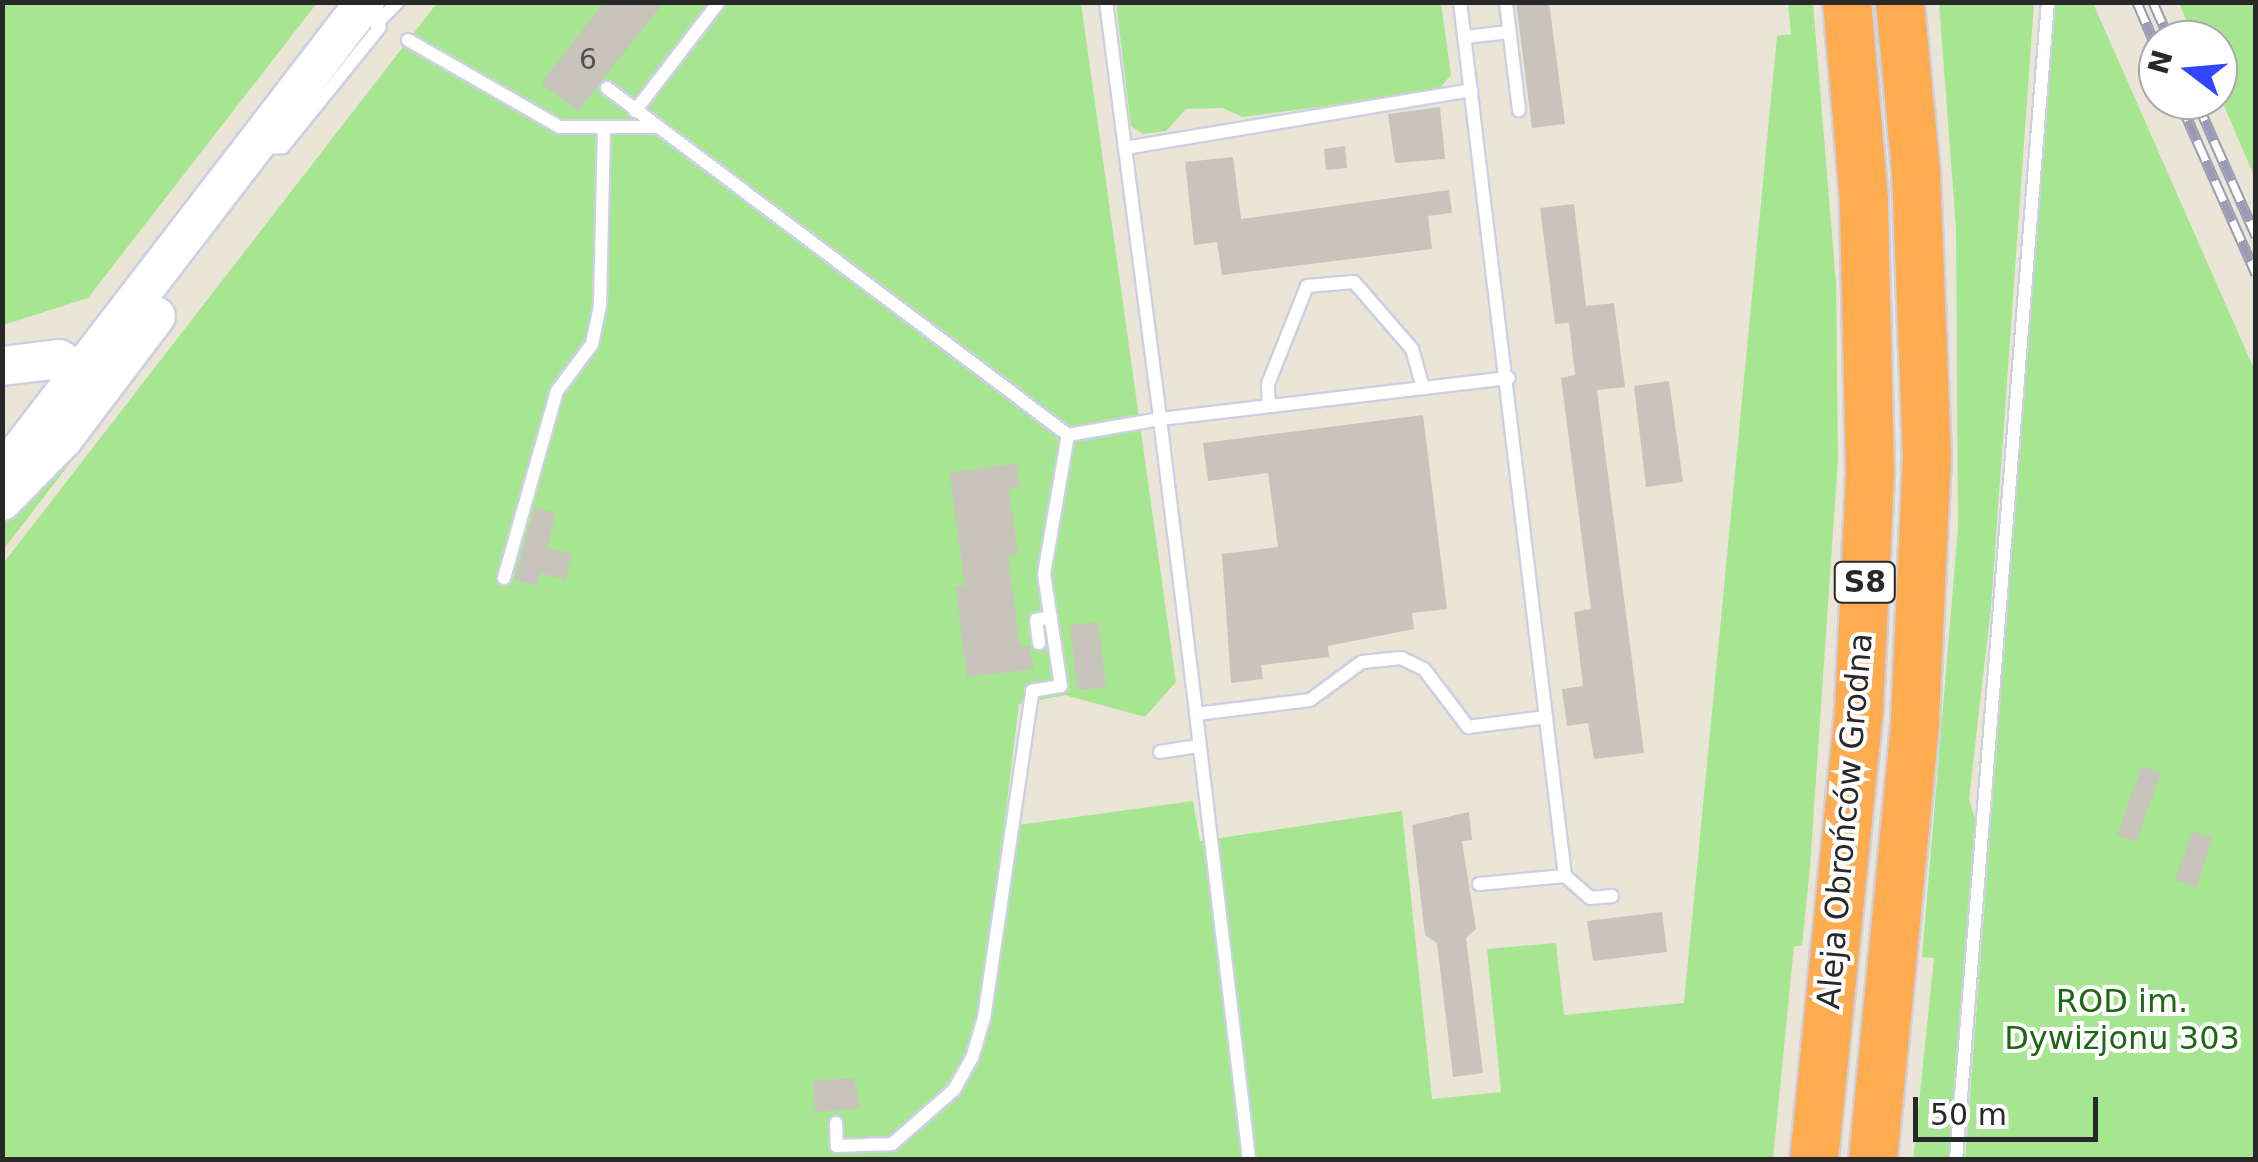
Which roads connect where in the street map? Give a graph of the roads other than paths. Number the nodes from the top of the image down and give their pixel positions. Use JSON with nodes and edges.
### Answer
{"nodes":[{"id":1,"x":398,"y":2,"type":"edge"},
{"id":2,"x":718,"y":2,"type":"edge"},
{"id":3,"x":1106,"y":2,"type":"edge"},
{"id":4,"x":1460,"y":2,"type":"edge"},
{"id":5,"x":1506,"y":2,"type":"edge"},
{"id":6,"x":1847,"y":2,"type":"edge"},
{"id":7,"x":1900,"y":2,"type":"edge"},
{"id":8,"x":2048,"y":2,"type":"edge"},
{"id":9,"x":368,"y":13,"type":"edge"},
{"id":10,"x":1510,"y":32,"type":"junction"},
{"id":11,"x":1464,"y":37,"type":"junction"},
{"id":12,"x":408,"y":40,"type":"dead end"},
{"id":13,"x":607,"y":88,"type":"dead end"},
{"id":14,"x":1472,"y":90,"type":"junction"},
{"id":15,"x":1520,"y":110,"type":"dead end"},
{"id":16,"x":635,"y":111,"type":"junction"},
{"id":17,"x":604,"y":128,"type":"junction"},
{"id":18,"x":655,"y":128,"type":"junction"},
{"id":19,"x":1125,"y":148,"type":"junction"},
{"id":20,"x":2,"y":366,"type":"edge"},
{"id":21,"x":1509,"y":378,"type":"junction"},
{"id":22,"x":93,"y":380,"type":"junction"},
{"id":23,"x":1422,"y":388,"type":"junction"},
{"id":24,"x":1269,"y":406,"type":"junction"},
{"id":25,"x":1160,"y":419,"type":"junction"},
{"id":26,"x":1068,"y":435,"type":"junction"},
{"id":27,"x":2,"y":474,"type":"edge"},
{"id":28,"x":2,"y":501,"type":"edge"},
{"id":29,"x":504,"y":578,"type":"dead end"},
{"id":30,"x":1051,"y":618,"type":"junction"},
{"id":31,"x":1039,"y":643,"type":"dead end"},
{"id":32,"x":1196,"y":714,"type":"junction"},
{"id":33,"x":1546,"y":718,"type":"junction"},
{"id":34,"x":1199,"y":746,"type":"junction"},
{"id":35,"x":1160,"y":752,"type":"dead end"},
{"id":36,"x":1565,"y":876,"type":"junction"},
{"id":37,"x":1479,"y":884,"type":"dead end"},
{"id":38,"x":1612,"y":896,"type":"dead end"},
{"id":39,"x":836,"y":1123,"type":"dead end"},
{"id":40,"x":1250,"y":1160,"type":"edge"},
{"id":41,"x":1814,"y":1160,"type":"edge"},
{"id":42,"x":1873,"y":1160,"type":"edge"},
{"id":43,"x":1956,"y":1160,"type":"edge"}],
"edges":[{"from":1,"to":9,"type":"lane"},
{"from":2,"to":16,"type":"lane"},
{"from":3,"to":19,"type":"lane"},
{"from":4,"to":11,"type":"lane"},
{"from":5,"to":10,"type":"lane"},
{"from":6,"to":41,"type":"highway","name":"Aleja Obrońców Grodna","number":"S8"},
{"from":7,"to":42,"type":"highway","name":"Aleja Obrońców Grodna","number":"S8"},
{"from":8,"to":43,"type":"lane"},
{"from":9,"to":22,"type":"street"},
{"from":10,"to":11,"type":"lane"},
{"from":10,"to":15,"type":"lane"},
{"from":11,"to":14,"type":"lane"},
{"from":12,"to":17,"type":"lane"},
{"from":13,"to":16,"type":"lane"},
{"from":14,"to":19,"type":"lane"},
{"from":14,"to":21,"type":"lane"},
{"from":16,"to":18,"type":"lane"},
{"from":17,"to":18,"type":"lane"},
{"from":17,"to":29,"type":"lane"},
{"from":18,"to":26,"type":"lane"},
{"from":19,"to":25,"type":"lane"},
{"from":20,"to":22,"type":"street"},
{"from":21,"to":23,"type":"lane"},
{"from":21,"to":33,"type":"lane"},
{"from":22,"to":27,"type":"street"},
{"from":22,"to":28,"type":"street"},
{"from":23,"to":24,"type":"lane"},
{"from":23,"to":24,"type":"lane"},
{"from":24,"to":25,"type":"lane"},
{"from":25,"to":26,"type":"lane"},
{"from":25,"to":32,"type":"lane"},
{"from":26,"to":30,"type":"lane"},
{"from":30,"to":31,"type":"lane"},
{"from":30,"to":39,"type":"lane"},
{"from":32,"to":33,"type":"lane"},
{"from":32,"to":34,"type":"lane"},
{"from":33,"to":36,"type":"lane"},
{"from":34,"to":35,"type":"lane"},
{"from":34,"to":40,"type":"lane"},
{"from":36,"to":37,"type":"lane"},
{"from":36,"to":38,"type":"lane"}]}
